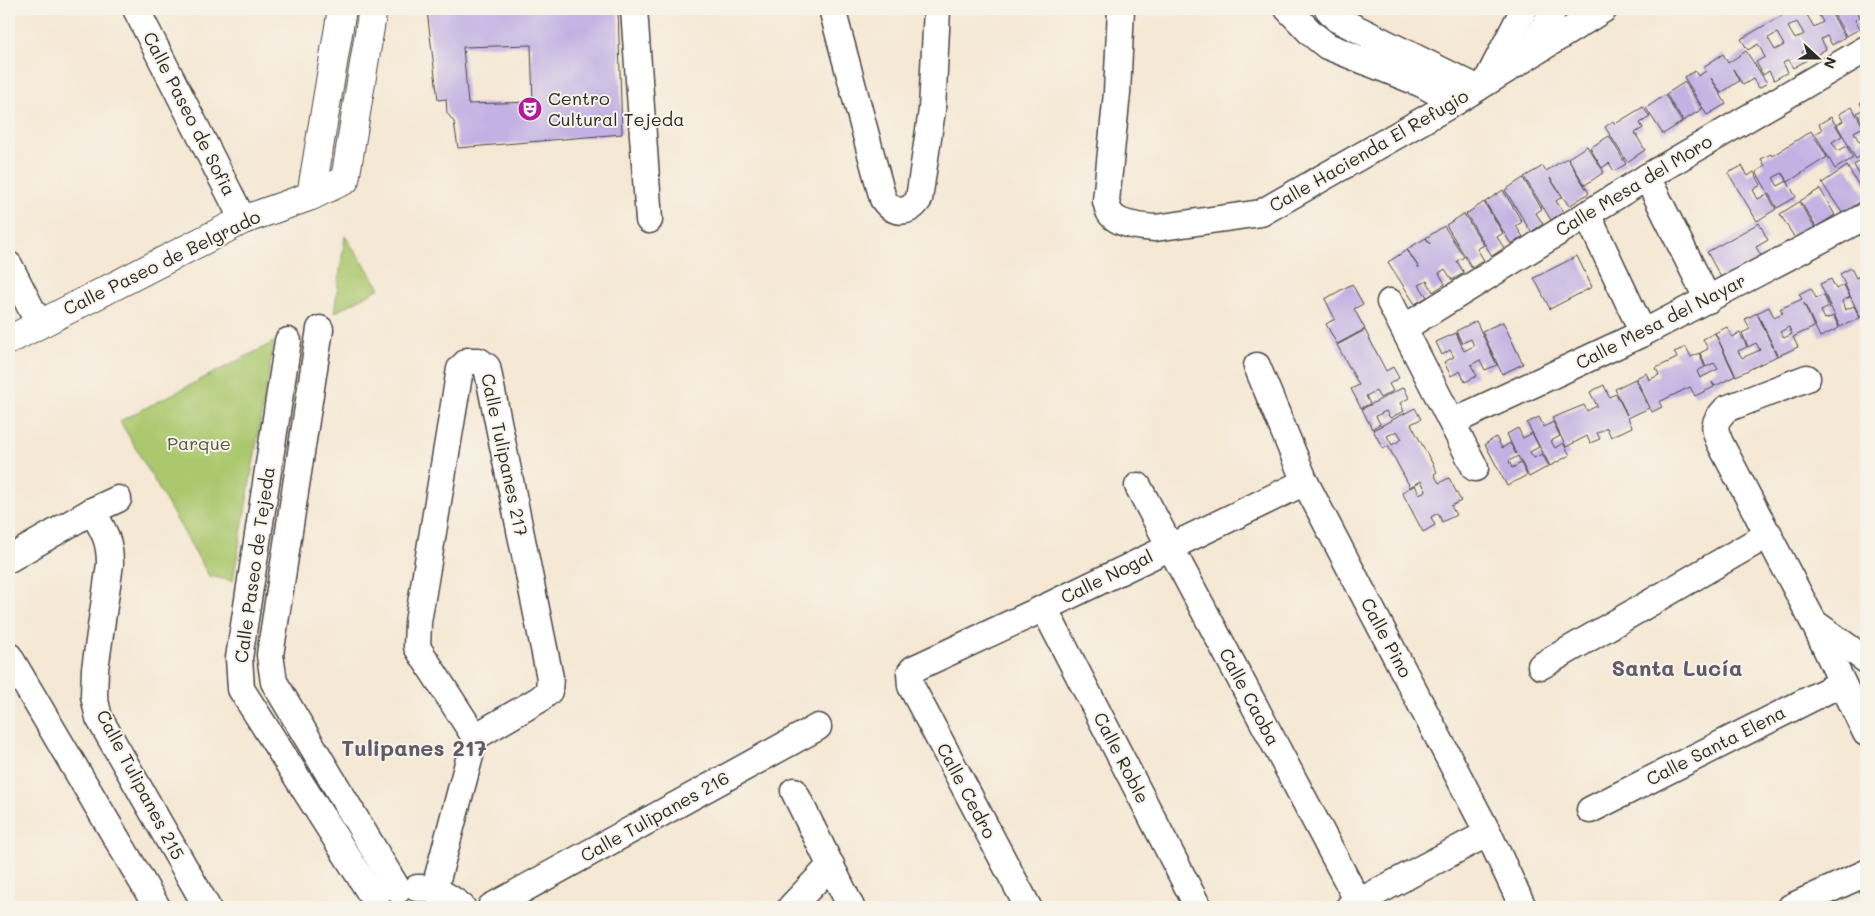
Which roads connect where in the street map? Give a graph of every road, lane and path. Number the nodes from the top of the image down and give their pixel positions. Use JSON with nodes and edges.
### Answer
{"nodes":[{"id":1,"x":136,"y":9,"type":"edge"},
{"id":2,"x":342,"y":9,"type":"edge"},
{"id":3,"x":373,"y":9,"type":"edge"},
{"id":4,"x":634,"y":9,"type":"edge"},
{"id":5,"x":832,"y":9,"type":"edge"},
{"id":6,"x":937,"y":9,"type":"edge"},
{"id":7,"x":1121,"y":9,"type":"edge"},
{"id":8,"x":1288,"y":9,"type":"edge"},
{"id":9,"x":1524,"y":9,"type":"edge"},
{"id":10,"x":1554,"y":9,"type":"edge"},
{"id":11,"x":1604,"y":9,"type":"edge"},
{"id":12,"x":1336,"y":12,"type":"edge"},
{"id":13,"x":1866,"y":50,"type":"edge"},
{"id":14,"x":1529,"y":54,"type":"junction"},
{"id":15,"x":1482,"y":85,"type":"junction"},
{"id":16,"x":1455,"y":102,"type":"junction"},
{"id":17,"x":1647,"y":177,"type":"junction"},
{"id":18,"x":311,"y":196,"type":"junction"},
{"id":19,"x":1587,"y":214,"type":"junction"},
{"id":20,"x":1866,"y":216,"type":"edge"},
{"id":21,"x":243,"y":220,"type":"junction"},
{"id":22,"x":649,"y":220,"type":"dead end"},
{"id":23,"x":9,"y":265,"type":"edge"},
{"id":24,"x":1708,"y":300,"type":"junction"},
{"id":25,"x":1390,"y":302,"type":"dead end"},
{"id":26,"x":39,"y":324,"type":"junction"},
{"id":27,"x":1404,"y":328,"type":"junction"},
{"id":28,"x":320,"y":329,"type":"dead end"},
{"id":29,"x":1643,"y":333,"type":"junction"},
{"id":30,"x":9,"y":340,"type":"edge"},
{"id":31,"x":288,"y":341,"type":"dead end"},
{"id":32,"x":1258,"y":366,"type":"dead end"},
{"id":33,"x":1806,"y":378,"type":"dead end"},
{"id":34,"x":1452,"y":422,"type":"junction"},
{"id":35,"x":1475,"y":468,"type":"dead end"},
{"id":36,"x":1305,"y":482,"type":"junction"},
{"id":37,"x":1138,"y":486,"type":"dead end"},
{"id":38,"x":118,"y":499,"type":"dead end"},
{"id":39,"x":92,"y":511,"type":"junction"},
{"id":40,"x":1769,"y":534,"type":"junction"},
{"id":41,"x":1170,"y":547,"type":"junction"},
{"id":42,"x":9,"y":559,"type":"edge"},
{"id":43,"x":1044,"y":608,"type":"junction"},
{"id":44,"x":1814,"y":623,"type":"junction"},
{"id":45,"x":9,"y":656,"type":"edge"},
{"id":46,"x":1866,"y":660,"type":"edge"},
{"id":47,"x":1541,"y":666,"type":"dead end"},
{"id":48,"x":910,"y":673,"type":"joint"},
{"id":49,"x":1842,"y":683,"type":"junction"},
{"id":50,"x":818,"y":727,"type":"dead end"},
{"id":51,"x":1866,"y":733,"type":"edge"},
{"id":52,"x":475,"y":737,"type":"junction"},
{"id":53,"x":794,"y":791,"type":"dead end"},
{"id":54,"x":1590,"y":810,"type":"dead end"},
{"id":55,"x":1488,"y":833,"type":"junction"},
{"id":56,"x":830,"y":866,"type":"junction"},
{"id":57,"x":1866,"y":873,"type":"edge"},
{"id":58,"x":434,"y":891,"type":"junction"},
{"id":59,"x":382,"y":900,"type":"edge"},
{"id":60,"x":1356,"y":906,"type":"edge"},
{"id":61,"x":157,"y":907,"type":"edge"},
{"id":62,"x":207,"y":907,"type":"edge"},
{"id":63,"x":462,"y":907,"type":"edge"},
{"id":64,"x":491,"y":907,"type":"edge"},
{"id":65,"x":791,"y":907,"type":"edge"},
{"id":66,"x":851,"y":907,"type":"edge"},
{"id":67,"x":1028,"y":907,"type":"edge"},
{"id":68,"x":1198,"y":907,"type":"edge"},
{"id":69,"x":1523,"y":907,"type":"edge"},
{"id":70,"x":1791,"y":907,"type":"edge"}],
"edges":[{"from":1,"to":21,"type":"street","name":"Calle Paseo de Sofia"},
{"from":2,"to":18,"type":"street"},
{"from":3,"to":18,"type":"street","name":"Calle Paseo de Belgrado"},
{"from":4,"to":22,"type":"street"},
{"from":5,"to":6,"type":"street"},
{"from":7,"to":16,"type":"street","name":"Calle Hacienda El Refugio"},
{"from":8,"to":16,"type":"street"},
{"from":9,"to":15,"type":"street"},
{"from":10,"to":14,"type":"street"},
{"from":11,"to":14,"type":"street","name":"Calle Hacienda El Refugio"},
{"from":12,"to":15,"type":"street"},
{"from":13,"to":17,"type":"street","name":"Calle Mesa del Moro"},
{"from":14,"to":15,"type":"street","name":"Calle Hacienda El Refugio"},
{"from":15,"to":16,"type":"street","name":"Calle Hacienda El Refugio"},
{"from":17,"to":19,"type":"street","name":"Calle Mesa del Moro"},
{"from":17,"to":24,"type":"street"},
{"from":18,"to":21,"type":"street","name":"Calle Paseo de Belgrado"},
{"from":19,"to":27,"type":"street","name":"Calle Mesa del Moro"},
{"from":19,"to":29,"type":"street"},
{"from":20,"to":24,"type":"street","name":"Calle Mesa del Nayar"},
{"from":21,"to":26,"type":"street","name":"Calle Paseo de Belgrado"},
{"from":23,"to":26,"type":"street"},
{"from":24,"to":29,"type":"street","name":"Calle Mesa del Nayar"},
{"from":25,"to":27,"type":"street"},
{"from":26,"to":30,"type":"street","name":"Calle Paseo de Belgrado"},
{"from":27,"to":34,"type":"street"},
{"from":28,"to":59,"type":"street","name":"Calle Paseo de Tejeda"},
{"from":29,"to":34,"type":"street","name":"Calle Mesa del Nayar"},
{"from":31,"to":59,"type":"street","name":"Calle Paseo de Tejeda"},
{"from":32,"to":36,"type":"street","name":"Calle Pino"},
{"from":33,"to":40,"type":"street"},
{"from":34,"to":35,"type":"street"},
{"from":36,"to":41,"type":"street","name":"Calle Nogal"},
{"from":36,"to":55,"type":"street","name":"Calle Pino"},
{"from":37,"to":41,"type":"street","name":"Calle Caoba"},
{"from":38,"to":39,"type":"street"},
{"from":39,"to":42,"type":"street"},
{"from":39,"to":62,"type":"street","name":"Calle Tulipanes 215"},
{"from":40,"to":44,"type":"street"},
{"from":40,"to":47,"type":"street"},
{"from":41,"to":43,"type":"street","name":"Calle Nogal"},
{"from":41,"to":60,"type":"street","name":"Calle Caoba"},
{"from":43,"to":48,"type":"street","name":"Calle Nogal"},
{"from":43,"to":68,"type":"street","name":"Calle Roble"},
{"from":44,"to":46,"type":"street"},
{"from":44,"to":49,"type":"street"},
{"from":45,"to":61,"type":"street"},
{"from":48,"to":67,"type":"street","name":"Calle Cedro"},
{"from":49,"to":51,"type":"street"},
{"from":49,"to":54,"type":"street","name":"Calle Santa Elena"},
{"from":50,"to":64,"type":"street","name":"Calle Tulipanes 216"},
{"from":52,"to":52,"type":"street","name":"Calle Tulipanes 217"},
{"from":52,"to":58,"type":"street"},
{"from":53,"to":56,"type":"street"},
{"from":55,"to":60,"type":"street"},
{"from":55,"to":69,"type":"street","name":"Calle Pino"},
{"from":56,"to":65,"type":"street"},
{"from":56,"to":66,"type":"street"},
{"from":57,"to":70,"type":"street"},
{"from":58,"to":59,"type":"street"},
{"from":58,"to":63,"type":"street"}]}
